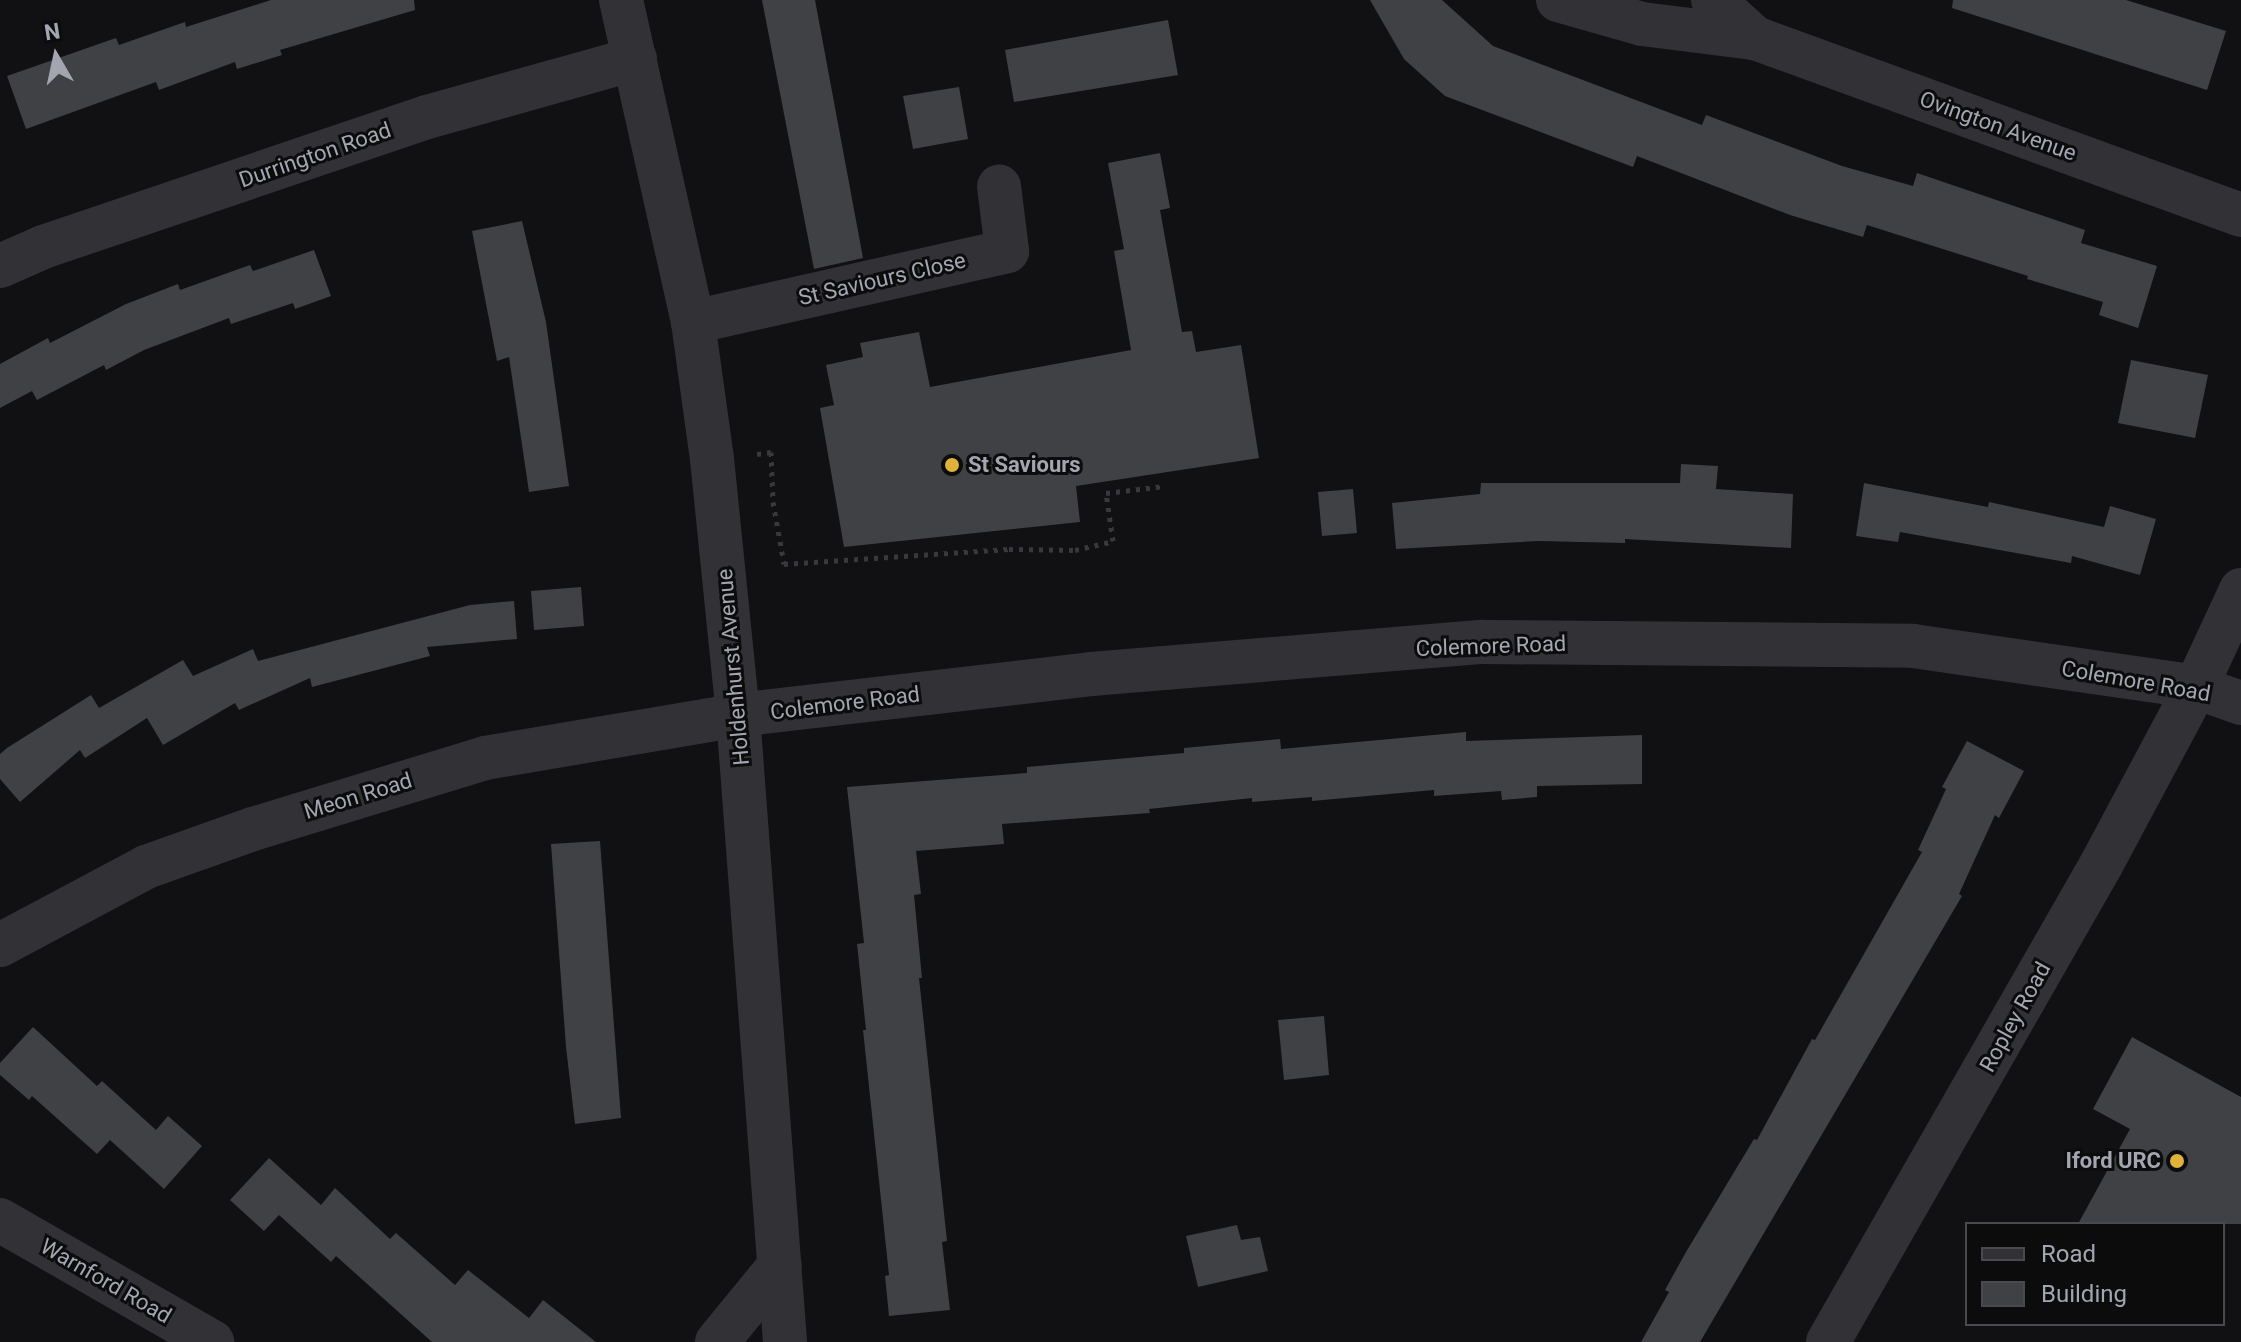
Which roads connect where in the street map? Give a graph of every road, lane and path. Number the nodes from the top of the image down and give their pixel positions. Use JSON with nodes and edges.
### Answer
{"nodes":[{"id":1,"x":621,"y":0,"type":"edge"},
{"id":2,"x":1558,"y":0,"type":"edge"},
{"id":3,"x":1713,"y":0,"type":"edge"},
{"id":4,"x":1755,"y":38,"type":"junction"},
{"id":5,"x":635,"y":59,"type":"junction"},
{"id":6,"x":999,"y":186,"type":"dead end"},
{"id":7,"x":2241,"y":215,"type":"edge"},
{"id":8,"x":0,"y":266,"type":"edge"},
{"id":9,"x":693,"y":322,"type":"junction"},
{"id":10,"x":712,"y":459,"type":"junction"},
{"id":11,"x":1165,"y":486,"type":"dead end"},
{"id":12,"x":2241,"y":590,"type":"edge"},
{"id":13,"x":2196,"y":687,"type":"junction"},
{"id":14,"x":2241,"y":703,"type":"edge"},
{"id":15,"x":738,"y":715,"type":"junction"},
{"id":16,"x":0,"y":945,"type":"edge"},
{"id":17,"x":0,"y":1220,"type":"edge"},
{"id":18,"x":780,"y":1265,"type":"junction"},
{"id":19,"x":212,"y":1342,"type":"edge"},
{"id":20,"x":717,"y":1342,"type":"edge"},
{"id":21,"x":785,"y":1342,"type":"edge"},
{"id":22,"x":1828,"y":1342,"type":"edge"}],
"edges":[{"from":1,"to":5,"type":"street","name":"Holdenhurst Avenue"},
{"from":2,"to":4,"type":"street","name":"Ovington Avenue"},
{"from":3,"to":4,"type":"street","name":"Ovington Avenue"},
{"from":4,"to":7,"type":"street","name":"Ovington Avenue"},
{"from":5,"to":8,"type":"street","name":"Durrington Road"},
{"from":5,"to":9,"type":"street","name":"Holdenhurst Avenue"},
{"from":6,"to":9,"type":"street","name":"St Saviours Close"},
{"from":9,"to":10,"type":"street","name":"Holdenhurst Avenue"},
{"from":10,"to":11,"type":"path"},
{"from":10,"to":15,"type":"street","name":"Holdenhurst Avenue"},
{"from":12,"to":13,"type":"street"},
{"from":13,"to":14,"type":"street","name":"Colemore Road"},
{"from":13,"to":15,"type":"street","name":"Colemore Road"},
{"from":13,"to":22,"type":"street","name":"Ropley Road"},
{"from":15,"to":16,"type":"street","name":"Meon Road"},
{"from":15,"to":18,"type":"street","name":"Holdenhurst Avenue"},
{"from":17,"to":19,"type":"street","name":"Warnford Road"},
{"from":18,"to":20,"type":"street"},
{"from":18,"to":21,"type":"street","name":"Holdenhurst Avenue"}]}
